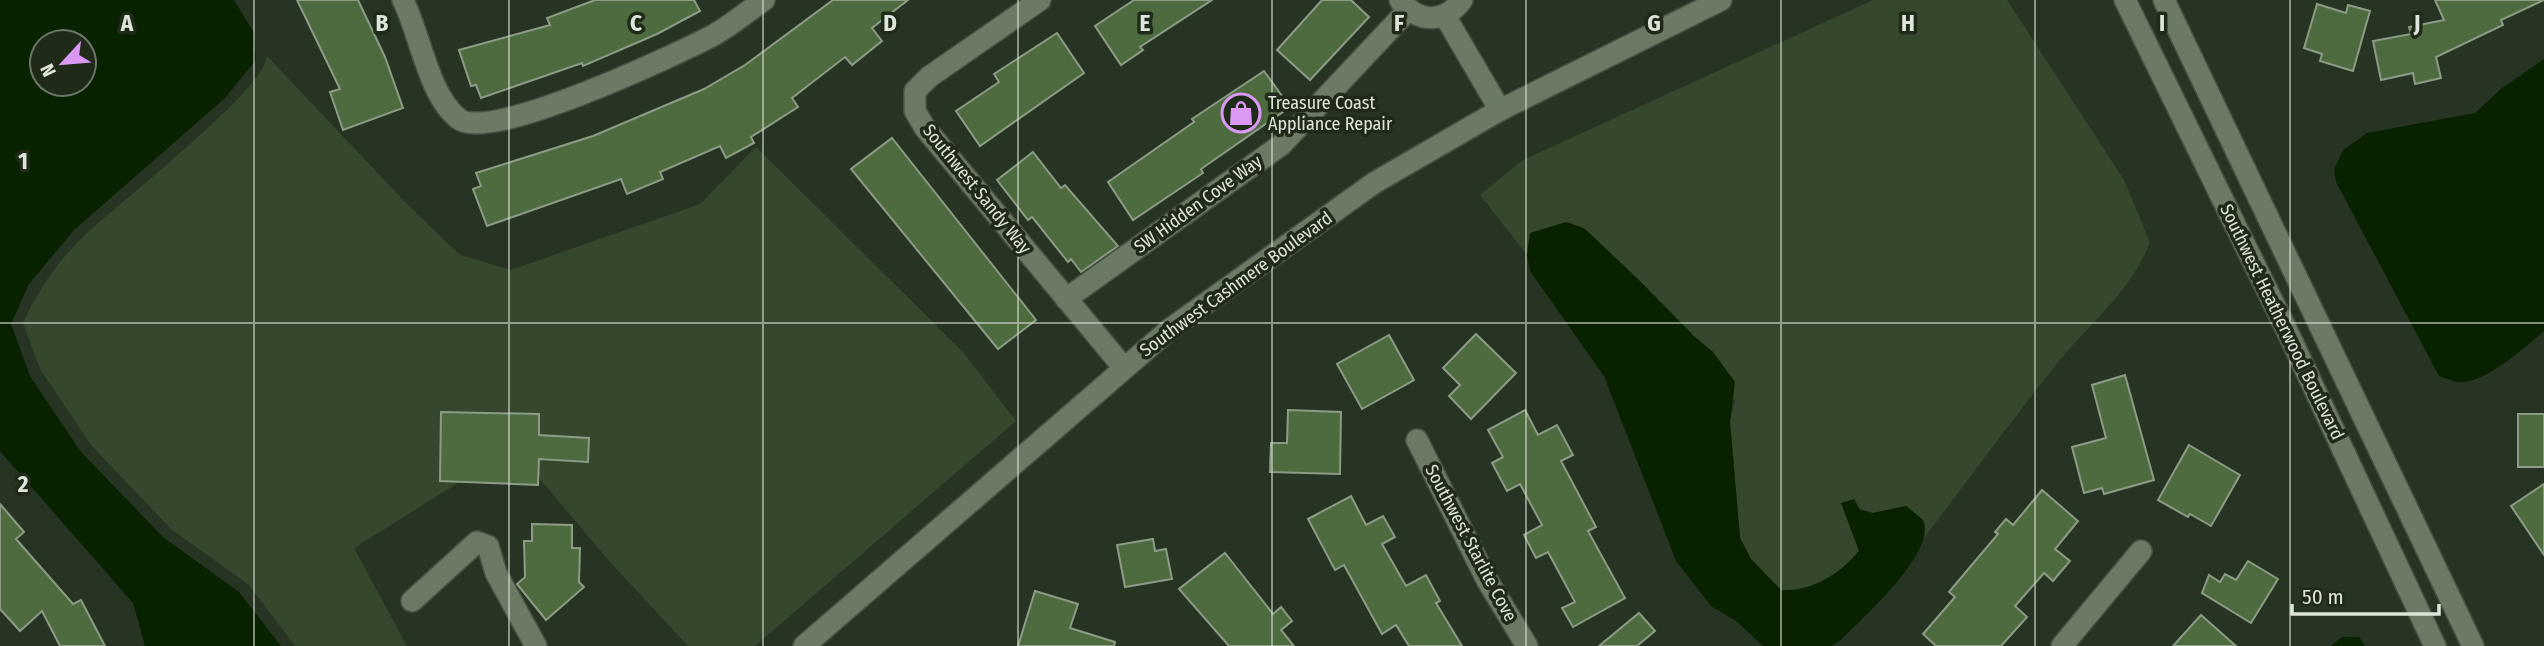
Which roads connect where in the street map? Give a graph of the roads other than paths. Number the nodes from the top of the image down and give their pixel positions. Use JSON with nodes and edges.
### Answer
{"nodes":[{"id":1,"x":404,"y":0,"type":"edge"},
{"id":2,"x":764,"y":0,"type":"edge"},
{"id":3,"x":1040,"y":0,"type":"edge"},
{"id":4,"x":1462,"y":0,"type":"edge"},
{"id":5,"x":1721,"y":0,"type":"edge"},
{"id":6,"x":2125,"y":0,"type":"edge"},
{"id":7,"x":2164,"y":0,"type":"edge"},
{"id":8,"x":1404,"y":5,"type":"edge"},
{"id":9,"x":1445,"y":16,"type":"junction"},
{"id":10,"x":1500,"y":110,"type":"junction"},
{"id":11,"x":1066,"y":299,"type":"junction"},
{"id":12,"x":1124,"y":368,"type":"junction"},
{"id":13,"x":1417,"y":440,"type":"dead end"},
{"id":14,"x":2141,"y":551,"type":"dead end"},
{"id":15,"x":412,"y":601,"type":"dead end"},
{"id":16,"x":536,"y":646,"type":"edge"},
{"id":17,"x":804,"y":646,"type":"edge"},
{"id":18,"x":1527,"y":646,"type":"edge"},
{"id":19,"x":2062,"y":646,"type":"edge"},
{"id":20,"x":2435,"y":646,"type":"edge"},
{"id":21,"x":2473,"y":646,"type":"edge"}],
"edges":[{"from":1,"to":2,"type":"street"},
{"from":3,"to":11,"type":"street","name":"Southwest Sandy Way"},
{"from":4,"to":9,"type":"street"},
{"from":5,"to":10,"type":"street","name":"Southwest Cashmere Boulevard"},
{"from":6,"to":20,"type":"street","name":"Southwest Heatherwood Boulevard"},
{"from":7,"to":21,"type":"street","name":"Southwest Heatherwood Boulevard"},
{"from":8,"to":9,"type":"street"},
{"from":8,"to":11,"type":"street","name":"SW Hidden Cove Way"},
{"from":9,"to":10,"type":"street"},
{"from":10,"to":12,"type":"street","name":"Southwest Cashmere Boulevard"},
{"from":11,"to":12,"type":"street","name":"Southwest Sandy Way"},
{"from":12,"to":17,"type":"street","name":"Southwest Cashmere Boulevard"},
{"from":13,"to":18,"type":"street","name":"Southwest Starlite Cove"},
{"from":14,"to":19,"type":"street"},
{"from":15,"to":16,"type":"street"}]}
